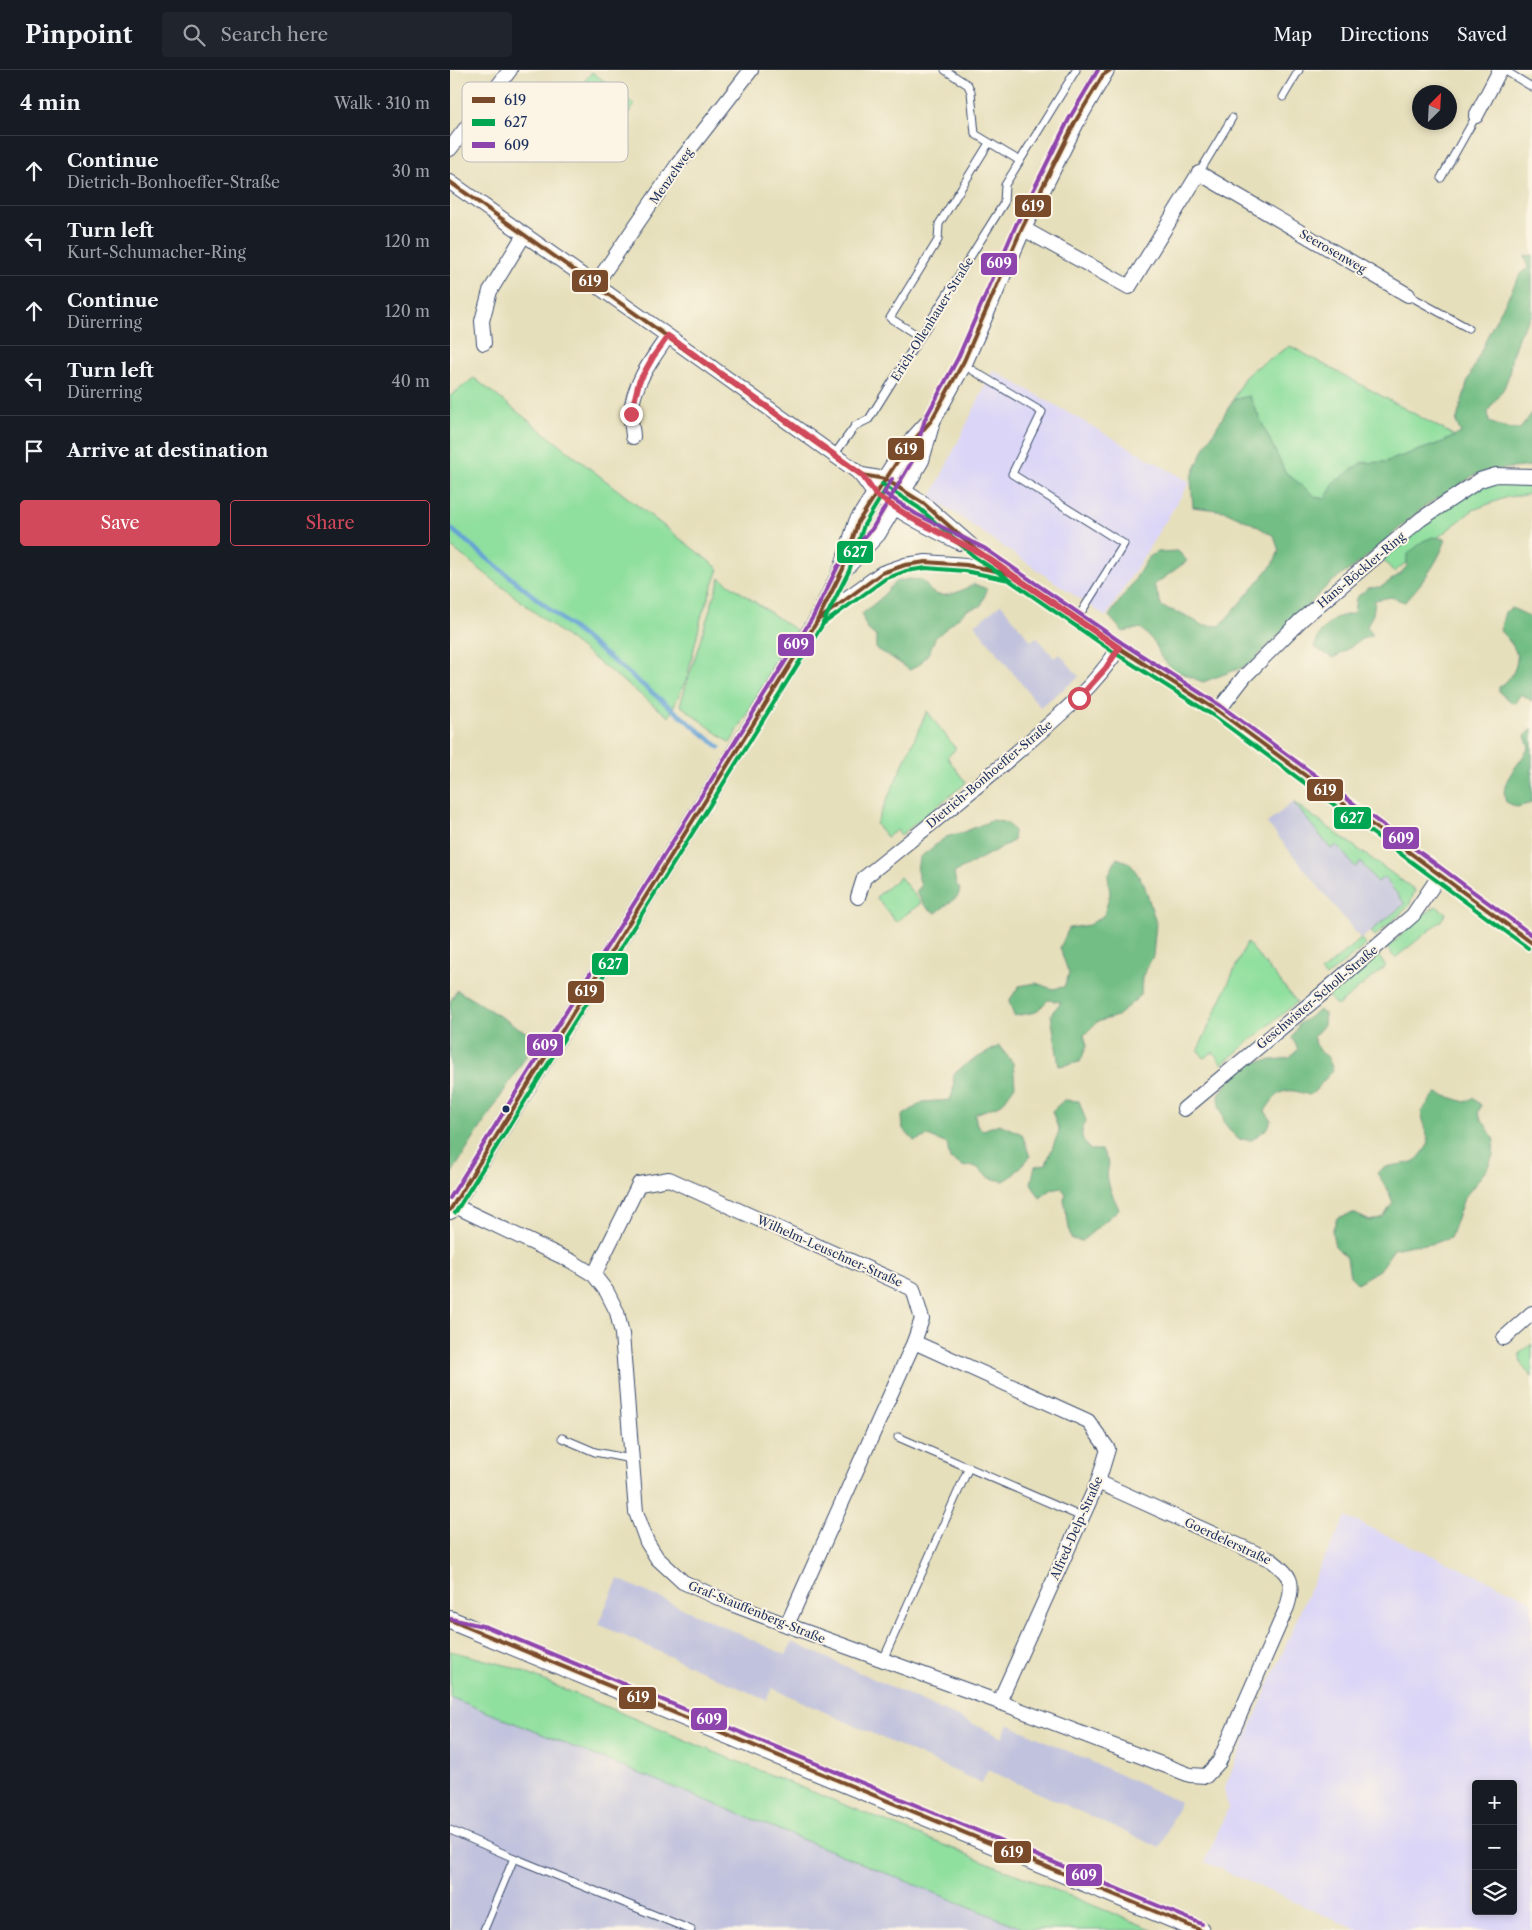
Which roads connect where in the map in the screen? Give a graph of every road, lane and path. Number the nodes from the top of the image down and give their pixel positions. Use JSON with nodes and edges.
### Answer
{"nodes":[{"id":1,"x":510,"y":70,"type":"edge"},
{"id":2,"x":751,"y":70,"type":"edge"},
{"id":3,"x":945,"y":70,"type":"edge"},
{"id":4,"x":1076,"y":70,"type":"edge"},
{"id":5,"x":1299,"y":70,"type":"edge"},
{"id":6,"x":1500,"y":70,"type":"edge"},
{"id":7,"x":1504,"y":70,"type":"edge"},
{"id":8,"x":1106,"y":72,"type":"edge"},
{"id":9,"x":500,"y":82,"type":"edge"},
{"id":10,"x":1532,"y":87,"type":"edge"},
{"id":11,"x":1283,"y":97,"type":"dead end"},
{"id":12,"x":1476,"y":116,"type":"joint"},
{"id":13,"x":1232,"y":118,"type":"dead end"},
{"id":14,"x":462,"y":133,"type":"edge"},
{"id":15,"x":988,"y":143,"type":"junction"},
{"id":16,"x":450,"y":149,"type":"edge"},
{"id":17,"x":1020,"y":161,"type":"junction"},
{"id":18,"x":1199,"y":173,"type":"junction"},
{"id":19,"x":1441,"y":178,"type":"dead end"},
{"id":20,"x":450,"y":182,"type":"edge"},
{"id":21,"x":1022,"y":228,"type":"junction"},
{"id":22,"x":524,"y":235,"type":"junction"},
{"id":23,"x":596,"y":285,"type":"junction"},
{"id":24,"x":1408,"y":294,"type":"joint"},
{"id":25,"x":1468,"y":328,"type":"dead end"},
{"id":26,"x":668,"y":336,"type":"junction"},
{"id":27,"x":920,"y":337,"type":"junction"},
{"id":28,"x":484,"y":343,"type":"dead end"},
{"id":29,"x":962,"y":364,"type":"junction"},
{"id":30,"x":931,"y":421,"type":"junction"},
{"id":31,"x":634,"y":437,"type":"dead end"},
{"id":32,"x":834,"y":455,"type":"junction"},
{"id":33,"x":862,"y":475,"type":"junction"},
{"id":34,"x":1532,"y":476,"type":"edge"},
{"id":35,"x":885,"y":479,"type":"junction"},
{"id":36,"x":902,"y":490,"type":"junction"},
{"id":37,"x":876,"y":495,"type":"junction"},
{"id":38,"x":893,"y":506,"type":"junction"},
{"id":39,"x":980,"y":553,"type":"junction"},
{"id":40,"x":843,"y":569,"type":"junction"},
{"id":41,"x":1011,"y":574,"type":"junction"},
{"id":42,"x":1077,"y":619,"type":"junction"},
{"id":43,"x":818,"y":620,"type":"junction"},
{"id":44,"x":1119,"y":648,"type":"junction"},
{"id":45,"x":1218,"y":711,"type":"junction"},
{"id":46,"x":1440,"y":875,"type":"junction"},
{"id":47,"x":858,"y":897,"type":"dead end"},
{"id":48,"x":1532,"y":943,"type":"edge"},
{"id":49,"x":1184,"y":1108,"type":"dead end"},
{"id":50,"x":452,"y":1208,"type":"edge"},
{"id":51,"x":594,"y":1275,"type":"junction"},
{"id":52,"x":1532,"y":1314,"type":"edge"},
{"id":53,"x":1504,"y":1338,"type":"dead end"},
{"id":54,"x":914,"y":1342,"type":"junction"},
{"id":55,"x":898,"y":1437,"type":"dead end"},
{"id":56,"x":562,"y":1438,"type":"dead end"},
{"id":57,"x":631,"y":1459,"type":"junction"},
{"id":58,"x":969,"y":1467,"type":"junction"},
{"id":59,"x":1098,"y":1482,"type":"junction"},
{"id":60,"x":1082,"y":1517,"type":"junction"},
{"id":61,"x":450,"y":1620,"type":"edge"},
{"id":62,"x":450,"y":1625,"type":"edge"},
{"id":63,"x":787,"y":1625,"type":"junction"},
{"id":64,"x":485,"y":1633,"type":"junction"},
{"id":65,"x":883,"y":1660,"type":"junction"},
{"id":66,"x":999,"y":1702,"type":"junction"},
{"id":67,"x":1206,"y":1776,"type":"joint"},
{"id":68,"x":450,"y":1830,"type":"edge"},
{"id":69,"x":514,"y":1858,"type":"junction"},
{"id":70,"x":484,"y":1930,"type":"edge"},
{"id":71,"x":691,"y":1930,"type":"edge"},
{"id":72,"x":1200,"y":1930,"type":"edge"}],
"edges":[{"from":1,"to":9,"type":"street"},
{"from":2,"to":23,"type":"street","name":"Menzelweg"},
{"from":3,"to":15,"type":"lane"},
{"from":4,"to":17,"type":"lane","name":"Erich-Ollenhauer-Straße"},
{"from":5,"to":11,"type":"lane"},
{"from":6,"to":12,"type":"street"},
{"from":7,"to":10,"type":"lane"},
{"from":8,"to":21,"type":"street"},
{"from":12,"to":19,"type":"lane"},
{"from":13,"to":18,"type":"lane"},
{"from":14,"to":16,"type":"street"},
{"from":15,"to":17,"type":"lane"},
{"from":15,"to":27,"type":"lane"},
{"from":17,"to":27,"type":"lane","name":"Erich-Ollenhauer-Straße"},
{"from":18,"to":21,"type":"street"},
{"from":18,"to":24,"type":"street","name":"Seerosenweg"},
{"from":20,"to":22,"type":"street"},
{"from":21,"to":29,"type":"street"},
{"from":22,"to":23,"type":"street"},
{"from":22,"to":28,"type":"street"},
{"from":23,"to":26,"type":"street"},
{"from":24,"to":25,"type":"lane","name":"Seerosenweg"},
{"from":26,"to":31,"type":"street"},
{"from":26,"to":32,"type":"street"},
{"from":27,"to":32,"type":"lane","name":"Erich-Ollenhauer-Straße"},
{"from":29,"to":30,"type":"street"},
{"from":29,"to":42,"type":"lane"},
{"from":30,"to":35,"type":"street"},
{"from":30,"to":36,"type":"street"},
{"from":32,"to":33,"type":"street"},
{"from":33,"to":35,"type":"street"},
{"from":33,"to":37,"type":"street"},
{"from":34,"to":45,"type":"street","name":"Hans-Böckler-Ring"},
{"from":35,"to":36,"type":"street"},
{"from":35,"to":37,"type":"street"},
{"from":36,"to":38,"type":"street"},
{"from":36,"to":39,"type":"street"},
{"from":37,"to":38,"type":"street"},
{"from":37,"to":40,"type":"street"},
{"from":38,"to":39,"type":"street"},
{"from":38,"to":40,"type":"street"},
{"from":39,"to":41,"type":"street"},
{"from":40,"to":43,"type":"street"},
{"from":41,"to":42,"type":"street"},
{"from":41,"to":43,"type":"street"},
{"from":42,"to":44,"type":"street"},
{"from":43,"to":50,"type":"street"},
{"from":44,"to":45,"type":"street"},
{"from":44,"to":47,"type":"street","name":"Dietrich-Bonhoeffer-Straße"},
{"from":45,"to":46,"type":"street"},
{"from":46,"to":48,"type":"street"},
{"from":46,"to":49,"type":"street","name":"Geschwister-Scholl-Straße"},
{"from":50,"to":51,"type":"street","name":"Graf-Stauffenberg-Straße"},
{"from":51,"to":54,"type":"street","name":"Wilhelm-Leuschner-Straße"},
{"from":51,"to":57,"type":"street","name":"Graf-Stauffenberg-Straße"},
{"from":52,"to":53,"type":"street"},
{"from":54,"to":59,"type":"street","name":"Alfred-Delp-Straße"},
{"from":54,"to":63,"type":"street","name":"Wilhelm-Leuschner-Straße"},
{"from":55,"to":58,"type":"lane"},
{"from":56,"to":57,"type":"lane"},
{"from":57,"to":63,"type":"street","name":"Graf-Stauffenberg-Straße"},
{"from":58,"to":60,"type":"lane"},
{"from":58,"to":65,"type":"lane"},
{"from":59,"to":60,"type":"street","name":"Alfred-Delp-Straße"},
{"from":59,"to":67,"type":"street","name":"Goerdelerstraße"},
{"from":60,"to":66,"type":"street","name":"Alfred-Delp-Straße"},
{"from":61,"to":64,"type":"street"},
{"from":62,"to":64,"type":"street"},
{"from":63,"to":65,"type":"street","name":"Graf-Stauffenberg-Straße"},
{"from":64,"to":72,"type":"street"},
{"from":65,"to":66,"type":"street","name":"Graf-Stauffenberg-Straße"},
{"from":66,"to":67,"type":"street","name":"Graf-Stauffenberg-Straße"},
{"from":68,"to":69,"type":"lane"},
{"from":69,"to":70,"type":"lane"},
{"from":69,"to":71,"type":"lane"}]}
